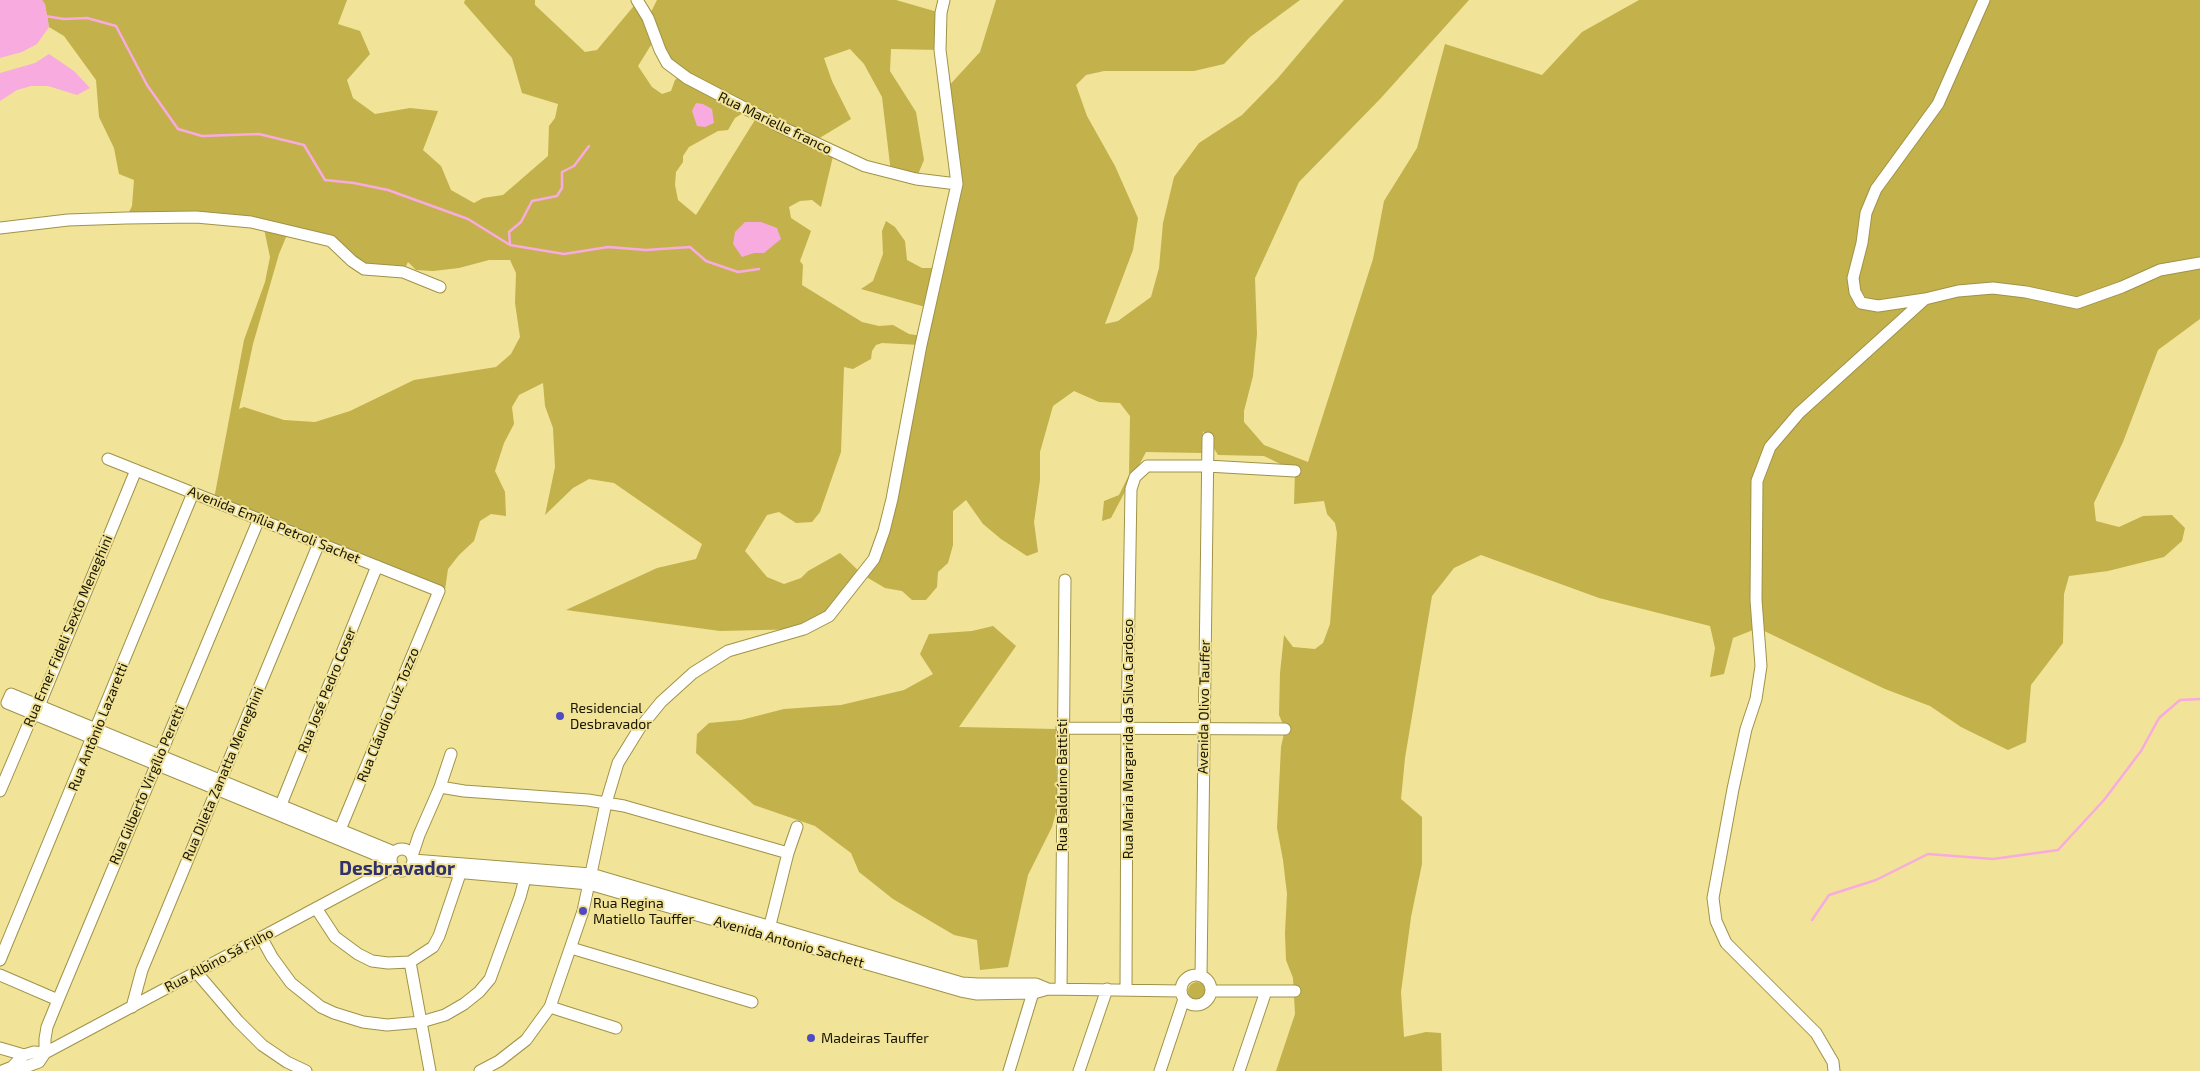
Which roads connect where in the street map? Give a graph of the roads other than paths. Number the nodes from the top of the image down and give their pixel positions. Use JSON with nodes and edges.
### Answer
{"nodes":[{"id":1,"x":637,"y":0,"type":"edge"},
{"id":2,"x":944,"y":0,"type":"edge"},
{"id":3,"x":1984,"y":0,"type":"edge"},
{"id":4,"x":957,"y":184,"type":"junction"},
{"id":5,"x":0,"y":228,"type":"edge"},
{"id":6,"x":2200,"y":263,"type":"edge"},
{"id":7,"x":440,"y":287,"type":"dead end"},
{"id":8,"x":1925,"y":299,"type":"junction"},
{"id":9,"x":1208,"y":438,"type":"dead end"},
{"id":10,"x":108,"y":459,"type":"dead end"},
{"id":11,"x":1207,"y":466,"type":"junction"},
{"id":12,"x":136,"y":470,"type":"junction"},
{"id":13,"x":1295,"y":471,"type":"dead end"},
{"id":14,"x":193,"y":493,"type":"junction"},
{"id":15,"x":259,"y":519,"type":"junction"},
{"id":16,"x":319,"y":543,"type":"junction"},
{"id":17,"x":377,"y":566,"type":"junction"},
{"id":18,"x":1065,"y":580,"type":"dead end"},
{"id":19,"x":439,"y":591,"type":"joint"},
{"id":20,"x":9,"y":698,"type":"dead end"},
{"id":21,"x":36,"y":710,"type":"junction"},
{"id":22,"x":1062,"y":728,"type":"junction"},
{"id":23,"x":1127,"y":729,"type":"junction"},
{"id":24,"x":1204,"y":729,"type":"junction"},
{"id":25,"x":1285,"y":729,"type":"dead end"},
{"id":26,"x":95,"y":734,"type":"junction"},
{"id":27,"x":452,"y":754,"type":"dead end"},
{"id":28,"x":158,"y":760,"type":"junction"},
{"id":29,"x":218,"y":785,"type":"junction"},
{"id":30,"x":440,"y":787,"type":"junction"},
{"id":31,"x":0,"y":791,"type":"edge"},
{"id":32,"x":606,"y":803,"type":"junction"},
{"id":33,"x":279,"y":810,"type":"junction"},
{"id":34,"x":797,"y":826,"type":"dead end"},
{"id":35,"x":338,"y":835,"type":"junction"},
{"id":36,"x":419,"y":835,"type":"junction"},
{"id":37,"x":788,"y":853,"type":"junction"},
{"id":38,"x":395,"y":857,"type":"junction"},
{"id":39,"x":412,"y":861,"type":"junction"},
{"id":40,"x":463,"y":868,"type":"junction"},
{"id":41,"x":526,"y":874,"type":"junction"},
{"id":42,"x":590,"y":879,"type":"junction"},
{"id":43,"x":316,"y":908,"type":"junction"},
{"id":44,"x":768,"y":932,"type":"junction"},
{"id":45,"x":261,"y":937,"type":"junction"},
{"id":46,"x":571,"y":948,"type":"junction"},
{"id":47,"x":0,"y":960,"type":"edge"},
{"id":48,"x":410,"y":962,"type":"junction"},
{"id":49,"x":196,"y":973,"type":"junction"},
{"id":50,"x":0,"y":975,"type":"edge"},
{"id":51,"x":1201,"y":976,"type":"junction"},
{"id":52,"x":1035,"y":989,"type":"junction"},
{"id":53,"x":1062,"y":989,"type":"junction"},
{"id":54,"x":1107,"y":989,"type":"junction"},
{"id":55,"x":1126,"y":989,"type":"junction"},
{"id":56,"x":1266,"y":990,"type":"junction"},
{"id":57,"x":1295,"y":990,"type":"dead end"},
{"id":58,"x":1211,"y":991,"type":"junction"},
{"id":59,"x":1182,"y":995,"type":"junction"},
{"id":60,"x":58,"y":1000,"type":"junction"},
{"id":61,"x":752,"y":1002,"type":"dead end"},
{"id":62,"x":132,"y":1007,"type":"junction"},
{"id":63,"x":550,"y":1007,"type":"junction"},
{"id":64,"x":421,"y":1022,"type":"junction"},
{"id":65,"x":616,"y":1028,"type":"dead end"},
{"id":66,"x":2,"y":1049,"type":"edge"},
{"id":67,"x":45,"y":1053,"type":"junction"},
{"id":68,"x":29,"y":1066,"type":"edge"},
{"id":69,"x":7,"y":1069,"type":"edge"},
{"id":70,"x":306,"y":1071,"type":"edge"},
{"id":71,"x":430,"y":1071,"type":"edge"},
{"id":72,"x":480,"y":1071,"type":"edge"},
{"id":73,"x":1009,"y":1071,"type":"edge"},
{"id":74,"x":1079,"y":1071,"type":"edge"},
{"id":75,"x":1160,"y":1071,"type":"edge"},
{"id":76,"x":1239,"y":1071,"type":"edge"},
{"id":77,"x":1834,"y":1071,"type":"edge"}],
"edges":[{"from":1,"to":4,"type":"street","name":"Rua Marielle franco"},
{"from":2,"to":4,"type":"street"},
{"from":3,"to":8,"type":"street"},
{"from":4,"to":32,"type":"street"},
{"from":5,"to":7,"type":"street"},
{"from":6,"to":8,"type":"street"},
{"from":8,"to":77,"type":"street"},
{"from":9,"to":11,"type":"street","name":"Avenida Olivo Tauffer"},
{"from":10,"to":12,"type":"street","name":"Avenida Emília Petroli Sachet"},
{"from":11,"to":13,"type":"street"},
{"from":11,"to":23,"type":"street","name":"Rua Maria Margarida da Silva Cardoso"},
{"from":11,"to":24,"type":"street","name":"Avenida Olivo Tauffer"},
{"from":12,"to":14,"type":"street","name":"Avenida Emília Petroli Sachet"},
{"from":12,"to":21,"type":"street","name":"Rua Emer Fideli Sexto Meneghini"},
{"from":14,"to":15,"type":"street","name":"Avenida Emília Petroli Sachet"},
{"from":14,"to":26,"type":"street","name":"Rua Antônio Lazaretti"},
{"from":15,"to":16,"type":"street","name":"Avenida Emília Petroli Sachet"},
{"from":15,"to":28,"type":"street","name":"Rua Gilberto Virgílio Peretti"},
{"from":16,"to":17,"type":"street","name":"Avenida Emília Petroli Sachet"},
{"from":16,"to":29,"type":"street","name":"Rua Dileta Zanatta Meneghini"},
{"from":17,"to":19,"type":"street","name":"Avenida Emília Petroli Sachet"},
{"from":17,"to":33,"type":"street","name":"Rua José Pedro Coser"},
{"from":18,"to":22,"type":"street","name":"Rua Balduíno Battisti"},
{"from":19,"to":35,"type":"street","name":"Rua Cláudio Luiz Tozzo"},
{"from":20,"to":21,"type":"street"},
{"from":21,"to":26,"type":"street"},
{"from":21,"to":31,"type":"street","name":"Rua Emer Fideli Sexto Meneghini"},
{"from":22,"to":23,"type":"street"},
{"from":22,"to":53,"type":"street","name":"Rua Balduíno Battisti"},
{"from":23,"to":24,"type":"street"},
{"from":23,"to":55,"type":"street","name":"Rua Maria Margarida da Silva Cardoso"},
{"from":24,"to":25,"type":"street"},
{"from":24,"to":51,"type":"street","name":"Avenida Olivo Tauffer"},
{"from":26,"to":28,"type":"street"},
{"from":26,"to":47,"type":"street","name":"Rua Antônio Lazaretti"},
{"from":27,"to":30,"type":"street","name":"Rua Albino Sá Filho"},
{"from":28,"to":29,"type":"street"},
{"from":28,"to":60,"type":"street","name":"Rua Gilberto Virgílio Peretti"},
{"from":29,"to":33,"type":"street"},
{"from":29,"to":62,"type":"street","name":"Rua Dileta Zanatta Meneghini"},
{"from":30,"to":32,"type":"street"},
{"from":30,"to":36,"type":"street","name":"Rua Albino Sá Filho"},
{"from":32,"to":37,"type":"street"},
{"from":32,"to":42,"type":"street"},
{"from":33,"to":35,"type":"street"},
{"from":34,"to":37,"type":"street"},
{"from":35,"to":38,"type":"street"},
{"from":36,"to":38,"type":"street","name":"Rua Albino Sá Filho"},
{"from":36,"to":39,"type":"street","name":"Rua Albino Sá Filho"},
{"from":37,"to":44,"type":"street"},
{"from":38,"to":39,"type":"street"},
{"from":38,"to":39,"type":"street","name":"Avenida Antonio Sachett"},
{"from":38,"to":43,"type":"street","name":"Rua Albino Sá Filho"},
{"from":39,"to":40,"type":"street","name":"Avenida Antonio Sachett"},
{"from":40,"to":41,"type":"street","name":"Avenida Antonio Sachett"},
{"from":40,"to":48,"type":"street"},
{"from":41,"to":42,"type":"street","name":"Avenida Antonio Sachett"},
{"from":41,"to":64,"type":"street"},
{"from":42,"to":44,"type":"street","name":"Avenida Antonio Sachett"},
{"from":42,"to":46,"type":"street"},
{"from":43,"to":45,"type":"street","name":"Rua Albino Sá Filho"},
{"from":43,"to":48,"type":"street"},
{"from":44,"to":52,"type":"street","name":"Avenida Antonio Sachett"},
{"from":45,"to":49,"type":"street","name":"Rua Albino Sá Filho"},
{"from":45,"to":64,"type":"street"},
{"from":46,"to":61,"type":"street"},
{"from":46,"to":63,"type":"street"},
{"from":48,"to":64,"type":"street"},
{"from":49,"to":62,"type":"street","name":"Rua Albino Sá Filho"},
{"from":49,"to":70,"type":"street"},
{"from":50,"to":60,"type":"street"},
{"from":51,"to":58,"type":"street"},
{"from":51,"to":59,"type":"street"},
{"from":52,"to":53,"type":"street","name":"Avenida Antonio Sachett"},
{"from":52,"to":73,"type":"street"},
{"from":53,"to":54,"type":"street","name":"Avenida Antonio Sachett"},
{"from":54,"to":55,"type":"street","name":"Avenida Antonio Sachett"},
{"from":54,"to":74,"type":"street"},
{"from":55,"to":59,"type":"street","name":"Avenida Antonio Sachett"},
{"from":56,"to":57,"type":"street"},
{"from":56,"to":58,"type":"street"},
{"from":56,"to":76,"type":"street"},
{"from":58,"to":59,"type":"street"},
{"from":59,"to":75,"type":"street"},
{"from":60,"to":67,"type":"street","name":"Rua Gilberto Virgílio Peretti"},
{"from":62,"to":67,"type":"street","name":"Rua Albino Sá Filho"},
{"from":63,"to":65,"type":"street"},
{"from":63,"to":72,"type":"street"},
{"from":64,"to":71,"type":"street"},
{"from":66,"to":68,"type":"street"},
{"from":66,"to":69,"type":"street"},
{"from":67,"to":68,"type":"street","name":"Rua Albino Sá Filho"},
{"from":68,"to":69,"type":"street"}]}
